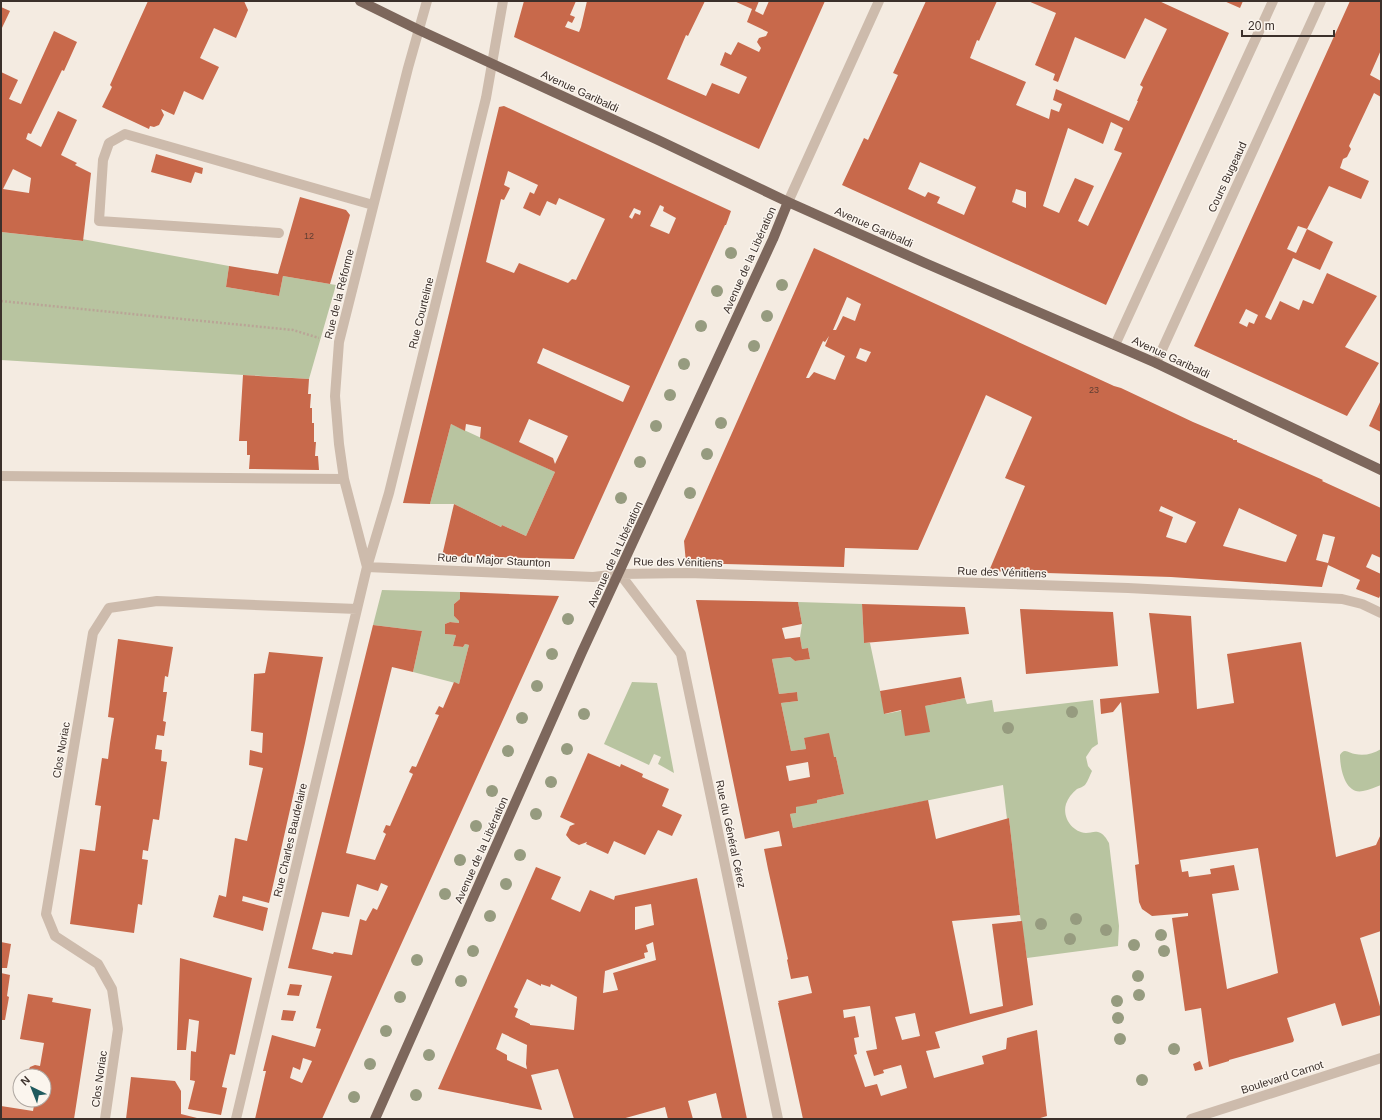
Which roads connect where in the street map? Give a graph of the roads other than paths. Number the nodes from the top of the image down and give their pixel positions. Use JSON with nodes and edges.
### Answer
{"nodes":[{"id":1,"x":360,"y":1,"type":"edge"},
{"id":2,"x":427,"y":1,"type":"edge"},
{"id":3,"x":503,"y":1,"type":"edge"},
{"id":4,"x":879,"y":1,"type":"edge"},
{"id":5,"x":1273,"y":1,"type":"edge"},
{"id":6,"x":1321,"y":1,"type":"edge"},
{"id":7,"x":419,"y":30,"type":"junction"},
{"id":8,"x":491,"y":64,"type":"junction"},
{"id":9,"x":788,"y":202,"type":"junction"},
{"id":10,"x":373,"y":205,"type":"junction"},
{"id":11,"x":280,"y":233,"type":"dead end"},
{"id":12,"x":1115,"y":345,"type":"junction"},
{"id":13,"x":1156,"y":363,"type":"junction"},
{"id":14,"x":1381,"y":470,"type":"edge"},
{"id":15,"x":1,"y":476,"type":"edge"},
{"id":16,"x":344,"y":479,"type":"junction"},
{"id":17,"x":367,"y":567,"type":"junction"},
{"id":18,"x":620,"y":574,"type":"junction"},
{"id":19,"x":357,"y":609,"type":"junction"},
{"id":20,"x":1381,"y":613,"type":"edge"},
{"id":21,"x":1381,"y":1058,"type":"edge"},
{"id":22,"x":105,"y":1119,"type":"edge"},
{"id":23,"x":236,"y":1119,"type":"edge"},
{"id":24,"x":374,"y":1119,"type":"edge"},
{"id":25,"x":778,"y":1119,"type":"edge"},
{"id":26,"x":1191,"y":1119,"type":"edge"}],
"edges":[{"from":1,"to":7,"type":"main road","name":"Avenue Garibaldi"},
{"from":2,"to":7,"type":"street","name":"Rue de la Réforme"},
{"from":3,"to":8,"type":"street","name":"Rue Courteline"},
{"from":4,"to":9,"type":"street","name":"Avenue de la Libération"},
{"from":5,"to":12,"type":"street"},
{"from":6,"to":13,"type":"street","name":"Cours Bugeaud"},
{"from":7,"to":8,"type":"main road","name":"Avenue Garibaldi"},
{"from":7,"to":10,"type":"street","name":"Rue de la Réforme"},
{"from":8,"to":9,"type":"main road","name":"Avenue Garibaldi"},
{"from":8,"to":17,"type":"street","name":"Rue Courteline"},
{"from":9,"to":12,"type":"main road","name":"Avenue Garibaldi"},
{"from":9,"to":18,"type":"main road","name":"Avenue de la Libération"},
{"from":10,"to":11,"type":"street"},
{"from":10,"to":16,"type":"street","name":"Rue de la Réforme"},
{"from":12,"to":13,"type":"main road","name":"Avenue Garibaldi"},
{"from":13,"to":14,"type":"main road","name":"Avenue Garibaldi"},
{"from":15,"to":16,"type":"street"},
{"from":16,"to":17,"type":"street","name":"Rue de la Réforme"},
{"from":17,"to":18,"type":"street","name":"Rue du Major Staunton"},
{"from":17,"to":19,"type":"street","name":"Rue Charles Baudelaire"},
{"from":18,"to":20,"type":"street","name":"Rue des Vénitiens"},
{"from":18,"to":24,"type":"main road","name":"Avenue de la Libération"},
{"from":18,"to":25,"type":"street","name":"Rue du Général Cérez"},
{"from":19,"to":22,"type":"street","name":"Clos Noriac"},
{"from":19,"to":23,"type":"street","name":"Rue Charles Baudelaire"},
{"from":21,"to":26,"type":"street","name":"Boulevard Carnot"}]}
